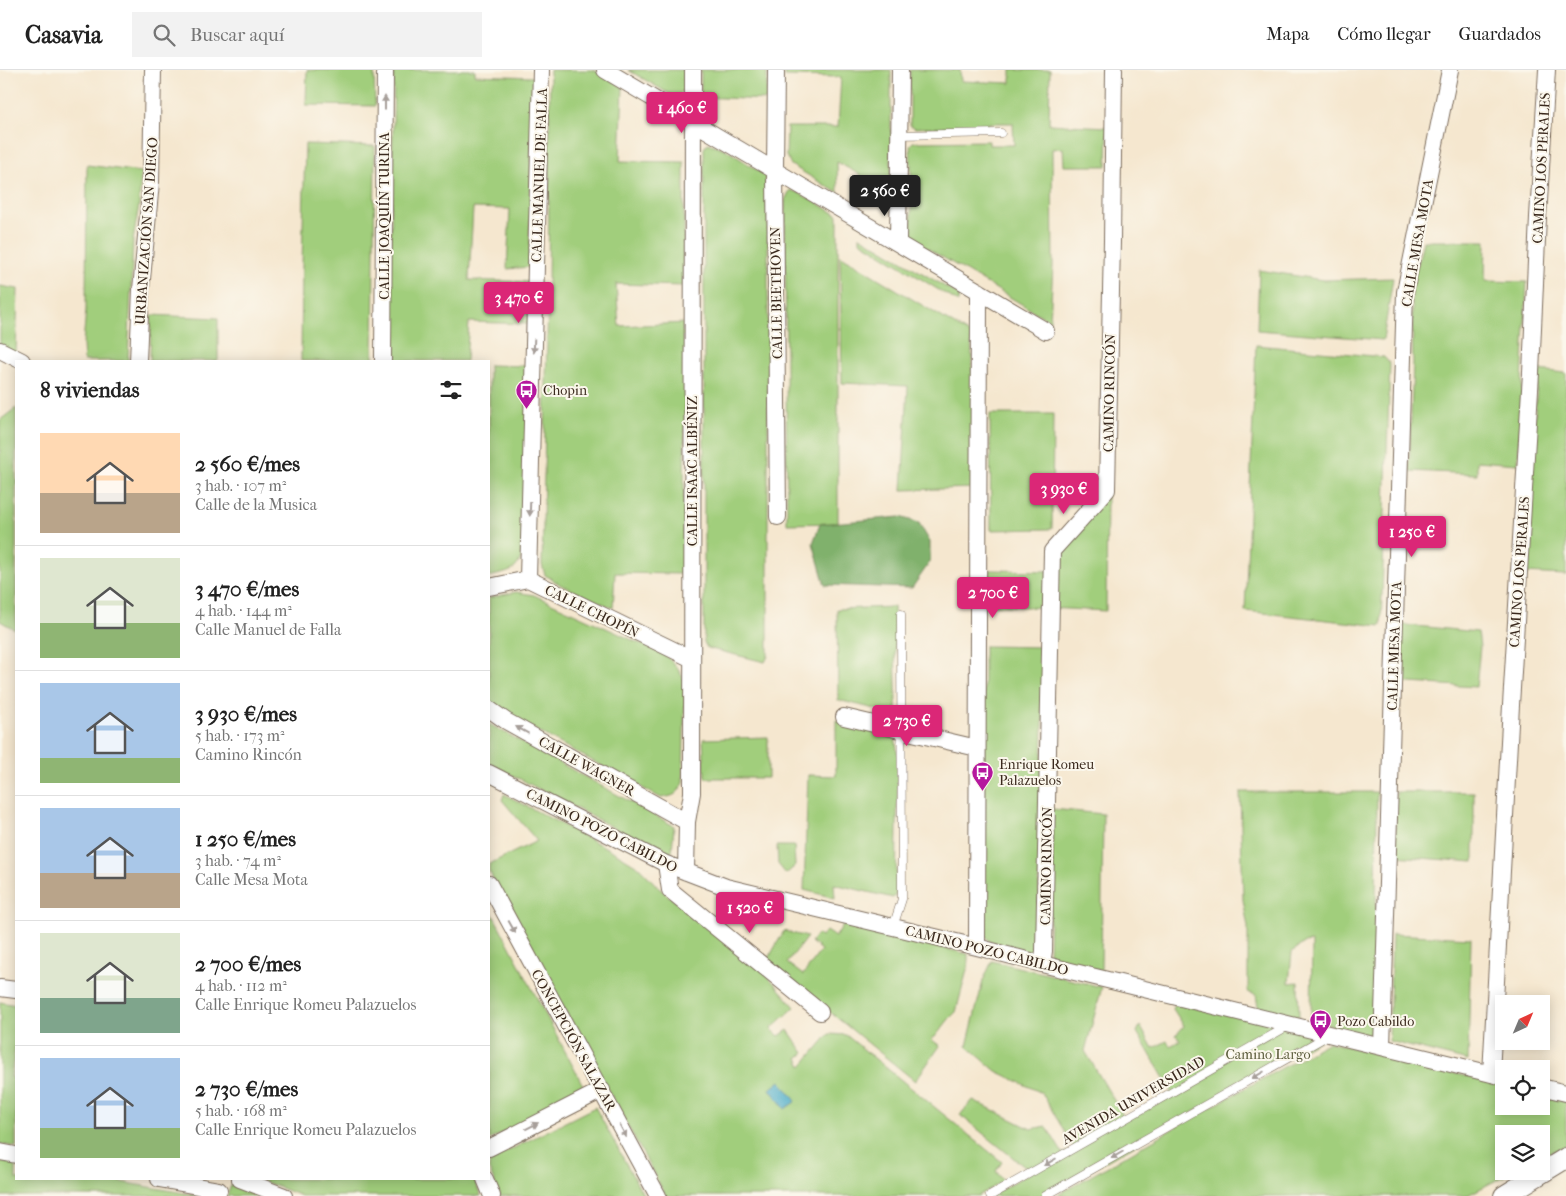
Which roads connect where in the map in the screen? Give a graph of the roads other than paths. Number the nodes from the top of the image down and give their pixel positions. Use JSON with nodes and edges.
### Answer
{"nodes":[{"id":1,"x":153,"y":70,"type":"edge"},
{"id":2,"x":385,"y":70,"type":"edge"},
{"id":3,"x":541,"y":70,"type":"edge"},
{"id":4,"x":605,"y":70,"type":"edge"},
{"id":5,"x":693,"y":70,"type":"edge"},
{"id":6,"x":776,"y":70,"type":"edge"},
{"id":7,"x":900,"y":70,"type":"edge"},
{"id":8,"x":1114,"y":70,"type":"edge"},
{"id":9,"x":1450,"y":70,"type":"edge"},
{"id":10,"x":1547,"y":70,"type":"edge"},
{"id":11,"x":692,"y":122,"type":"junction"},
{"id":12,"x":1001,"y":133,"type":"dead end"},
{"id":13,"x":899,"y":135,"type":"junction"},
{"id":14,"x":775,"y":170,"type":"junction"},
{"id":15,"x":898,"y":243,"type":"junction"},
{"id":16,"x":979,"y":291,"type":"junction"},
{"id":17,"x":1046,"y":331,"type":"dead end"},
{"id":18,"x":0,"y":350,"type":"edge"},
{"id":19,"x":20,"y":360,"type":"edge"},
{"id":20,"x":138,"y":360,"type":"edge"},
{"id":21,"x":384,"y":360,"type":"edge"},
{"id":22,"x":778,"y":516,"type":"dead end"},
{"id":23,"x":528,"y":579,"type":"junction"},
{"id":24,"x":490,"y":587,"type":"edge"},
{"id":25,"x":901,"y":614,"type":"dead end"},
{"id":26,"x":692,"y":660,"type":"junction"},
{"id":27,"x":490,"y":710,"type":"edge"},
{"id":28,"x":844,"y":717,"type":"dead end"},
{"id":29,"x":902,"y":730,"type":"junction"},
{"id":30,"x":977,"y":748,"type":"junction"},
{"id":31,"x":490,"y":774,"type":"edge"},
{"id":32,"x":687,"y":822,"type":"junction"},
{"id":33,"x":666,"y":864,"type":"junction"},
{"id":34,"x":686,"y":872,"type":"junction"},
{"id":35,"x":490,"y":886,"type":"edge"},
{"id":36,"x":894,"y":927,"type":"junction"},
{"id":37,"x":977,"y":947,"type":"junction"},
{"id":38,"x":1042,"y":964,"type":"junction"},
{"id":39,"x":0,"y":988,"type":"edge"},
{"id":40,"x":15,"y":990,"type":"edge"},
{"id":41,"x":820,"y":1012,"type":"dead end"},
{"id":42,"x":1290,"y":1025,"type":"junction"},
{"id":43,"x":1331,"y":1034,"type":"junction"},
{"id":44,"x":1382,"y":1047,"type":"junction"},
{"id":45,"x":1498,"y":1060,"type":"edge"},
{"id":46,"x":1495,"y":1075,"type":"edge"},
{"id":47,"x":1550,"y":1089,"type":"edge"},
{"id":48,"x":602,"y":1090,"type":"junction"},
{"id":49,"x":1566,"y":1093,"type":"edge"},
{"id":50,"x":490,"y":1147,"type":"edge"},
{"id":51,"x":0,"y":1152,"type":"edge"},
{"id":52,"x":15,"y":1155,"type":"edge"},
{"id":53,"x":1566,"y":1158,"type":"edge"},
{"id":54,"x":166,"y":1180,"type":"edge"},
{"id":55,"x":243,"y":1180,"type":"edge"},
{"id":56,"x":485,"y":1180,"type":"edge"},
{"id":57,"x":220,"y":1188,"type":"edge"},
{"id":58,"x":284,"y":1196,"type":"edge"},
{"id":59,"x":492,"y":1196,"type":"edge"},
{"id":60,"x":658,"y":1196,"type":"edge"},
{"id":61,"x":990,"y":1196,"type":"edge"},
{"id":62,"x":1045,"y":1196,"type":"edge"},
{"id":63,"x":1504,"y":1196,"type":"edge"}],
"edges":[{"from":1,"to":20,"type":"street","name":"URBANIZACIÓN SAN DIEGO"},
{"from":21,"to":2,"type":"street","name":"CALLE JOAQUÍN TURINA","one_way":true},
{"from":3,"to":23,"type":"street","name":"CALLE MANUEL DE FALLA","one_way":true},
{"from":4,"to":11,"type":"street"},
{"from":5,"to":11,"type":"street","name":"CALLE ISAAC ALBÉNIZ"},
{"from":6,"to":14,"type":"street","name":"CALLE BEETHOVEN"},
{"from":7,"to":13,"type":"street"},
{"from":8,"to":38,"type":"street","name":"CAMINO RINCÓN"},
{"from":9,"to":44,"type":"street","name":"CALLE MESA MOTA"},
{"from":10,"to":45,"type":"street","name":"CAMINO LOS PERALES"},
{"from":11,"to":14,"type":"street"},
{"from":11,"to":26,"type":"street","name":"CALLE ISAAC ALBÉNIZ"},
{"from":12,"to":13,"type":"lane"},
{"from":13,"to":15,"type":"street"},
{"from":14,"to":15,"type":"street"},
{"from":14,"to":22,"type":"street","name":"CALLE BEETHOVEN"},
{"from":15,"to":16,"type":"street"},
{"from":16,"to":17,"type":"street"},
{"from":16,"to":30,"type":"street"},
{"from":18,"to":19,"type":"street"},
{"from":23,"to":24,"type":"street","name":"CALLE CHOPÍN"},
{"from":23,"to":26,"type":"street","name":"CALLE CHOPÍN"},
{"from":25,"to":29,"type":"lane"},
{"from":26,"to":32,"type":"street","name":"CALLE ISAAC ALBÉNIZ"},
{"from":32,"to":27,"type":"street","name":"CALLE WAGNER","one_way":true},
{"from":28,"to":29,"type":"street"},
{"from":29,"to":30,"type":"street"},
{"from":29,"to":36,"type":"lane"},
{"from":30,"to":37,"type":"street"},
{"from":31,"to":33,"type":"street","name":"CAMINO POZO CABILDO"},
{"from":32,"to":34,"type":"street","name":"CALLE ISAAC ALBÉNIZ"},
{"from":33,"to":34,"type":"street","name":"CAMINO POZO CABILDO"},
{"from":33,"to":41,"type":"street"},
{"from":34,"to":36,"type":"street","name":"CAMINO POZO CABILDO"},
{"from":35,"to":48,"type":"street","name":"CONCEPCIÓN SALAZAR","one_way":true},
{"from":36,"to":37,"type":"street","name":"CAMINO POZO CABILDO"},
{"from":37,"to":38,"type":"street","name":"CAMINO POZO CABILDO"},
{"from":38,"to":42,"type":"street","name":"CAMINO POZO CABILDO"},
{"from":39,"to":40,"type":"street"},
{"from":42,"to":43,"type":"street","name":"CAMINO POZO CABILDO"},
{"from":42,"to":61,"type":"lane","name":"AVENIDA UNIVERSIDAD","one_way":true},
{"from":43,"to":44,"type":"street","name":"CAMINO POZO CABILDO"},
{"from":43,"to":62,"type":"lane","one_way":true},
{"from":44,"to":46,"type":"street","name":"CAMINO POZO CABILDO"},
{"from":47,"to":49,"type":"street"},
{"from":50,"to":48,"type":"street","one_way":true},
{"from":48,"to":60,"type":"street","name":"CONCEPCIÓN SALAZAR","one_way":true},
{"from":51,"to":52,"type":"street"},
{"from":53,"to":63,"type":"street"},
{"from":54,"to":57,"type":"street"},
{"from":55,"to":58,"type":"street"},
{"from":56,"to":59,"type":"street"}]}
